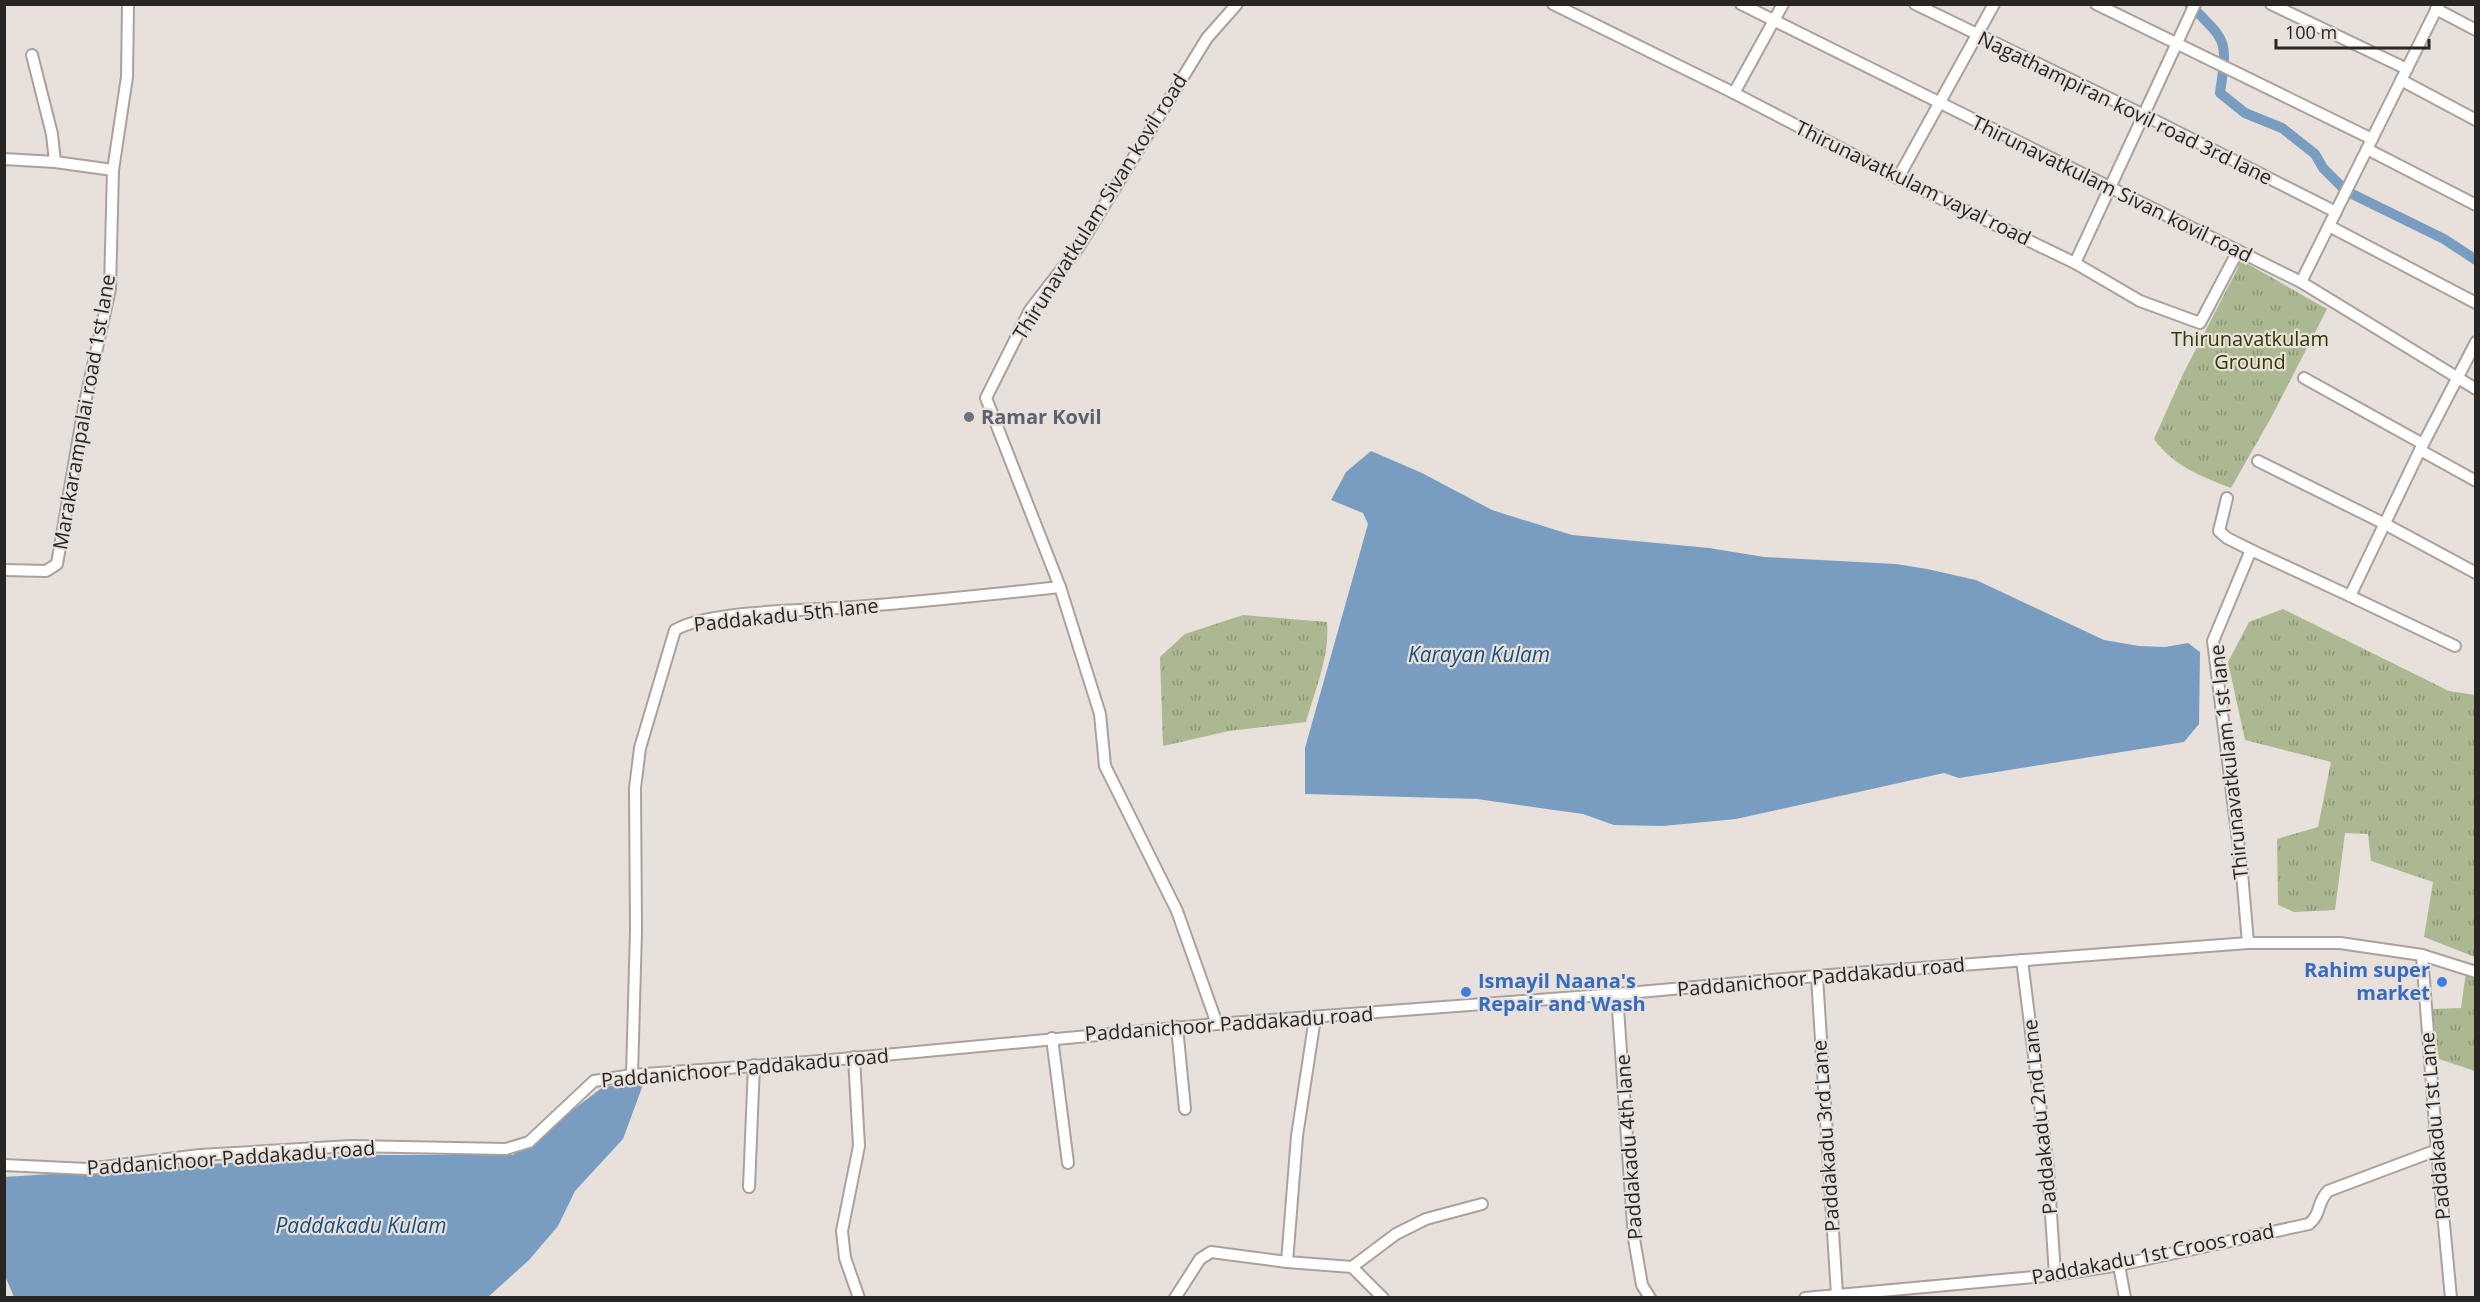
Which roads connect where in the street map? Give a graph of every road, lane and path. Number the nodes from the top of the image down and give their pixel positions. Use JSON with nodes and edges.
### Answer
{"nodes":[{"id":1,"x":128,"y":4,"type":"edge"},
{"id":2,"x":1237,"y":4,"type":"edge"},
{"id":3,"x":1553,"y":4,"type":"edge"},
{"id":4,"x":1741,"y":4,"type":"edge"},
{"id":5,"x":1783,"y":4,"type":"edge"},
{"id":6,"x":1915,"y":4,"type":"edge"},
{"id":7,"x":1994,"y":4,"type":"edge"},
{"id":8,"x":2096,"y":4,"type":"edge"},
{"id":9,"x":2194,"y":4,"type":"edge"},
{"id":10,"x":2271,"y":4,"type":"edge"},
{"id":11,"x":2438,"y":7,"type":"edge"},
{"id":12,"x":1774,"y":20,"type":"junction"},
{"id":13,"x":2475,"y":30,"type":"edge"},
{"id":14,"x":1976,"y":35,"type":"junction"},
{"id":15,"x":2175,"y":43,"type":"junction"},
{"id":16,"x":32,"y":55,"type":"dead end"},
{"id":17,"x":2407,"y":69,"type":"junction"},
{"id":18,"x":2401,"y":80,"type":"junction"},
{"id":19,"x":1734,"y":93,"type":"junction"},
{"id":20,"x":1938,"y":104,"type":"junction"},
{"id":21,"x":2144,"y":115,"type":"junction"},
{"id":22,"x":2475,"y":120,"type":"edge"},
{"id":23,"x":2369,"y":144,"type":"junction"},
{"id":24,"x":4,"y":159,"type":"edge"},
{"id":25,"x":55,"y":162,"type":"junction"},
{"id":26,"x":113,"y":170,"type":"junction"},
{"id":27,"x":1898,"y":178,"type":"junction"},
{"id":28,"x":2109,"y":188,"type":"junction"},
{"id":29,"x":2475,"y":206,"type":"edge"},
{"id":30,"x":2336,"y":212,"type":"junction"},
{"id":31,"x":2329,"y":226,"type":"junction"},
{"id":32,"x":2238,"y":251,"type":"junction"},
{"id":33,"x":2075,"y":263,"type":"junction"},
{"id":34,"x":2301,"y":282,"type":"junction"},
{"id":35,"x":2475,"y":303,"type":"edge"},
{"id":36,"x":2475,"y":342,"type":"edge"},
{"id":37,"x":2304,"y":378,"type":"dead end"},
{"id":38,"x":2456,"y":378,"type":"junction"},
{"id":39,"x":2475,"y":388,"type":"edge"},
{"id":40,"x":2421,"y":447,"type":"junction"},
{"id":41,"x":2258,"y":461,"type":"dead end"},
{"id":42,"x":2475,"y":482,"type":"edge"},
{"id":43,"x":2227,"y":498,"type":"dead end"},
{"id":44,"x":2385,"y":524,"type":"junction"},
{"id":45,"x":2251,"y":549,"type":"junction"},
{"id":46,"x":4,"y":570,"type":"edge"},
{"id":47,"x":2475,"y":573,"type":"edge"},
{"id":48,"x":1060,"y":587,"type":"junction"},
{"id":49,"x":2350,"y":596,"type":"junction"},
{"id":50,"x":2455,"y":646,"type":"dead end"},
{"id":51,"x":2248,"y":943,"type":"junction"},
{"id":52,"x":2422,"y":955,"type":"junction"},
{"id":53,"x":2022,"y":960,"type":"junction"},
{"id":54,"x":2475,"y":972,"type":"edge"},
{"id":55,"x":1817,"y":976,"type":"junction"},
{"id":56,"x":1617,"y":994,"type":"junction"},
{"id":57,"x":1315,"y":1018,"type":"junction"},
{"id":58,"x":1217,"y":1024,"type":"junction"},
{"id":59,"x":1177,"y":1027,"type":"junction"},
{"id":60,"x":1052,"y":1038,"type":"junction"},
{"id":61,"x":855,"y":1058,"type":"junction"},
{"id":62,"x":754,"y":1065,"type":"junction"},
{"id":63,"x":632,"y":1076,"type":"junction"},
{"id":64,"x":1185,"y":1109,"type":"dead end"},
{"id":65,"x":2437,"y":1150,"type":"junction"},
{"id":66,"x":1068,"y":1163,"type":"dead end"},
{"id":67,"x":4,"y":1165,"type":"edge"},
{"id":68,"x":749,"y":1187,"type":"dead end"},
{"id":69,"x":1482,"y":1204,"type":"dead end"},
{"id":70,"x":1287,"y":1262,"type":"junction"},
{"id":71,"x":2119,"y":1264,"type":"junction"},
{"id":72,"x":1352,"y":1268,"type":"junction"},
{"id":73,"x":2055,"y":1275,"type":"junction"},
{"id":74,"x":1837,"y":1295,"type":"junction"},
{"id":75,"x":859,"y":1298,"type":"edge"},
{"id":76,"x":1175,"y":1298,"type":"edge"},
{"id":77,"x":1383,"y":1298,"type":"edge"},
{"id":78,"x":1650,"y":1298,"type":"edge"},
{"id":79,"x":1805,"y":1298,"type":"edge"},
{"id":80,"x":2125,"y":1298,"type":"edge"},
{"id":81,"x":2451,"y":1298,"type":"edge"}],
"edges":[{"from":1,"to":26,"type":"street","name":"Marakarampalai road 1st lane"},
{"from":2,"to":48,"type":"street","name":"Thirunavatkulam Sivan kovil road"},
{"from":3,"to":19,"type":"street","name":"Thirunavatkulam vayal road"},
{"from":4,"to":12,"type":"street","name":"Thirunavatkulam Sivan kovil road"},
{"from":5,"to":12,"type":"street"},
{"from":6,"to":14,"type":"street","name":"Nagathampiran kovil road 3rd lane"},
{"from":7,"to":14,"type":"street"},
{"from":8,"to":15,"type":"street"},
{"from":9,"to":15,"type":"street"},
{"from":10,"to":17,"type":"street"},
{"from":11,"to":13,"type":"street"},
{"from":11,"to":17,"type":"street"},
{"from":12,"to":19,"type":"street"},
{"from":12,"to":20,"type":"street","name":"Thirunavatkulam Sivan kovil road"},
{"from":14,"to":20,"type":"street"},
{"from":14,"to":21,"type":"street","name":"Nagathampiran kovil road 3rd lane"},
{"from":15,"to":21,"type":"street"},
{"from":15,"to":23,"type":"street"},
{"from":16,"to":25,"type":"street"},
{"from":17,"to":18,"type":"street"},
{"from":18,"to":22,"type":"street"},
{"from":18,"to":23,"type":"street"},
{"from":19,"to":27,"type":"street","name":"Thirunavatkulam vayal road"},
{"from":20,"to":27,"type":"street"},
{"from":20,"to":28,"type":"street","name":"Thirunavatkulam Sivan kovil road"},
{"from":21,"to":28,"type":"street"},
{"from":21,"to":30,"type":"street","name":"Nagathampiran kovil road 3rd lane"},
{"from":23,"to":29,"type":"street"},
{"from":23,"to":30,"type":"street"},
{"from":24,"to":25,"type":"street"},
{"from":25,"to":26,"type":"street"},
{"from":26,"to":46,"type":"street","name":"Marakarampalai road 1st lane"},
{"from":27,"to":33,"type":"street","name":"Thirunavatkulam vayal road"},
{"from":28,"to":32,"type":"street","name":"Thirunavatkulam Sivan kovil road"},
{"from":28,"to":33,"type":"street"},
{"from":30,"to":31,"type":"street"},
{"from":31,"to":34,"type":"street"},
{"from":31,"to":35,"type":"street"},
{"from":32,"to":33,"type":"street","name":"Thirunavatkulam vayal road"},
{"from":32,"to":34,"type":"street","name":"Thirunavatkulam Sivan kovil road"},
{"from":34,"to":38,"type":"street","name":"Thirunavatkulam Sivan kovil road"},
{"from":36,"to":38,"type":"street"},
{"from":37,"to":40,"type":"street"},
{"from":38,"to":39,"type":"street","name":"Thirunavatkulam Sivan kovil road"},
{"from":38,"to":40,"type":"street"},
{"from":40,"to":42,"type":"street"},
{"from":40,"to":44,"type":"street"},
{"from":41,"to":44,"type":"street"},
{"from":43,"to":45,"type":"street"},
{"from":44,"to":47,"type":"street"},
{"from":44,"to":49,"type":"street"},
{"from":45,"to":49,"type":"street"},
{"from":45,"to":51,"type":"street","name":"Thirunavatkulam 1st lane"},
{"from":48,"to":58,"type":"street","name":"Thirunavatkulam Sivan kovil road"},
{"from":48,"to":63,"type":"street","name":"Paddakadu 5th lane"},
{"from":49,"to":50,"type":"street"},
{"from":51,"to":52,"type":"street","name":"Paddanichoor Paddakadu road"},
{"from":51,"to":53,"type":"street","name":"Paddanichoor Paddakadu road"},
{"from":52,"to":54,"type":"street","name":"Paddanichoor Paddakadu road"},
{"from":52,"to":65,"type":"street","name":"Paddakadu 1st Lane"},
{"from":53,"to":55,"type":"street","name":"Paddanichoor Paddakadu road"},
{"from":53,"to":73,"type":"street","name":"Paddakadu 2nd Lane"},
{"from":55,"to":56,"type":"street","name":"Paddanichoor Paddakadu road"},
{"from":55,"to":74,"type":"street","name":"Paddakadu 3rd Lane"},
{"from":56,"to":57,"type":"street","name":"Paddanichoor Paddakadu road"},
{"from":56,"to":78,"type":"street","name":"Paddakadu 4th lane"},
{"from":57,"to":58,"type":"street","name":"Paddanichoor Paddakadu road"},
{"from":57,"to":70,"type":"street"},
{"from":58,"to":59,"type":"street","name":"Paddanichoor Paddakadu road"},
{"from":59,"to":60,"type":"street","name":"Paddanichoor Paddakadu road"},
{"from":59,"to":64,"type":"street"},
{"from":60,"to":61,"type":"street","name":"Paddanichoor Paddakadu road"},
{"from":60,"to":66,"type":"street"},
{"from":61,"to":62,"type":"street","name":"Paddanichoor Paddakadu road"},
{"from":61,"to":75,"type":"street"},
{"from":62,"to":63,"type":"street","name":"Paddanichoor Paddakadu road"},
{"from":62,"to":68,"type":"street"},
{"from":63,"to":67,"type":"street","name":"Paddanichoor Paddakadu road"},
{"from":65,"to":71,"type":"street","name":"Paddakadu 1st Croos road"},
{"from":65,"to":81,"type":"street","name":"Paddakadu 1st Lane"},
{"from":69,"to":72,"type":"street"},
{"from":70,"to":72,"type":"street"},
{"from":70,"to":76,"type":"street"},
{"from":71,"to":73,"type":"street","name":"Paddakadu 1st Croos road"},
{"from":71,"to":80,"type":"street"},
{"from":72,"to":77,"type":"street"},
{"from":73,"to":74,"type":"street","name":"Paddakadu 1st Croos road"},
{"from":74,"to":79,"type":"street","name":"Paddakadu 1st Croos road"}]}
